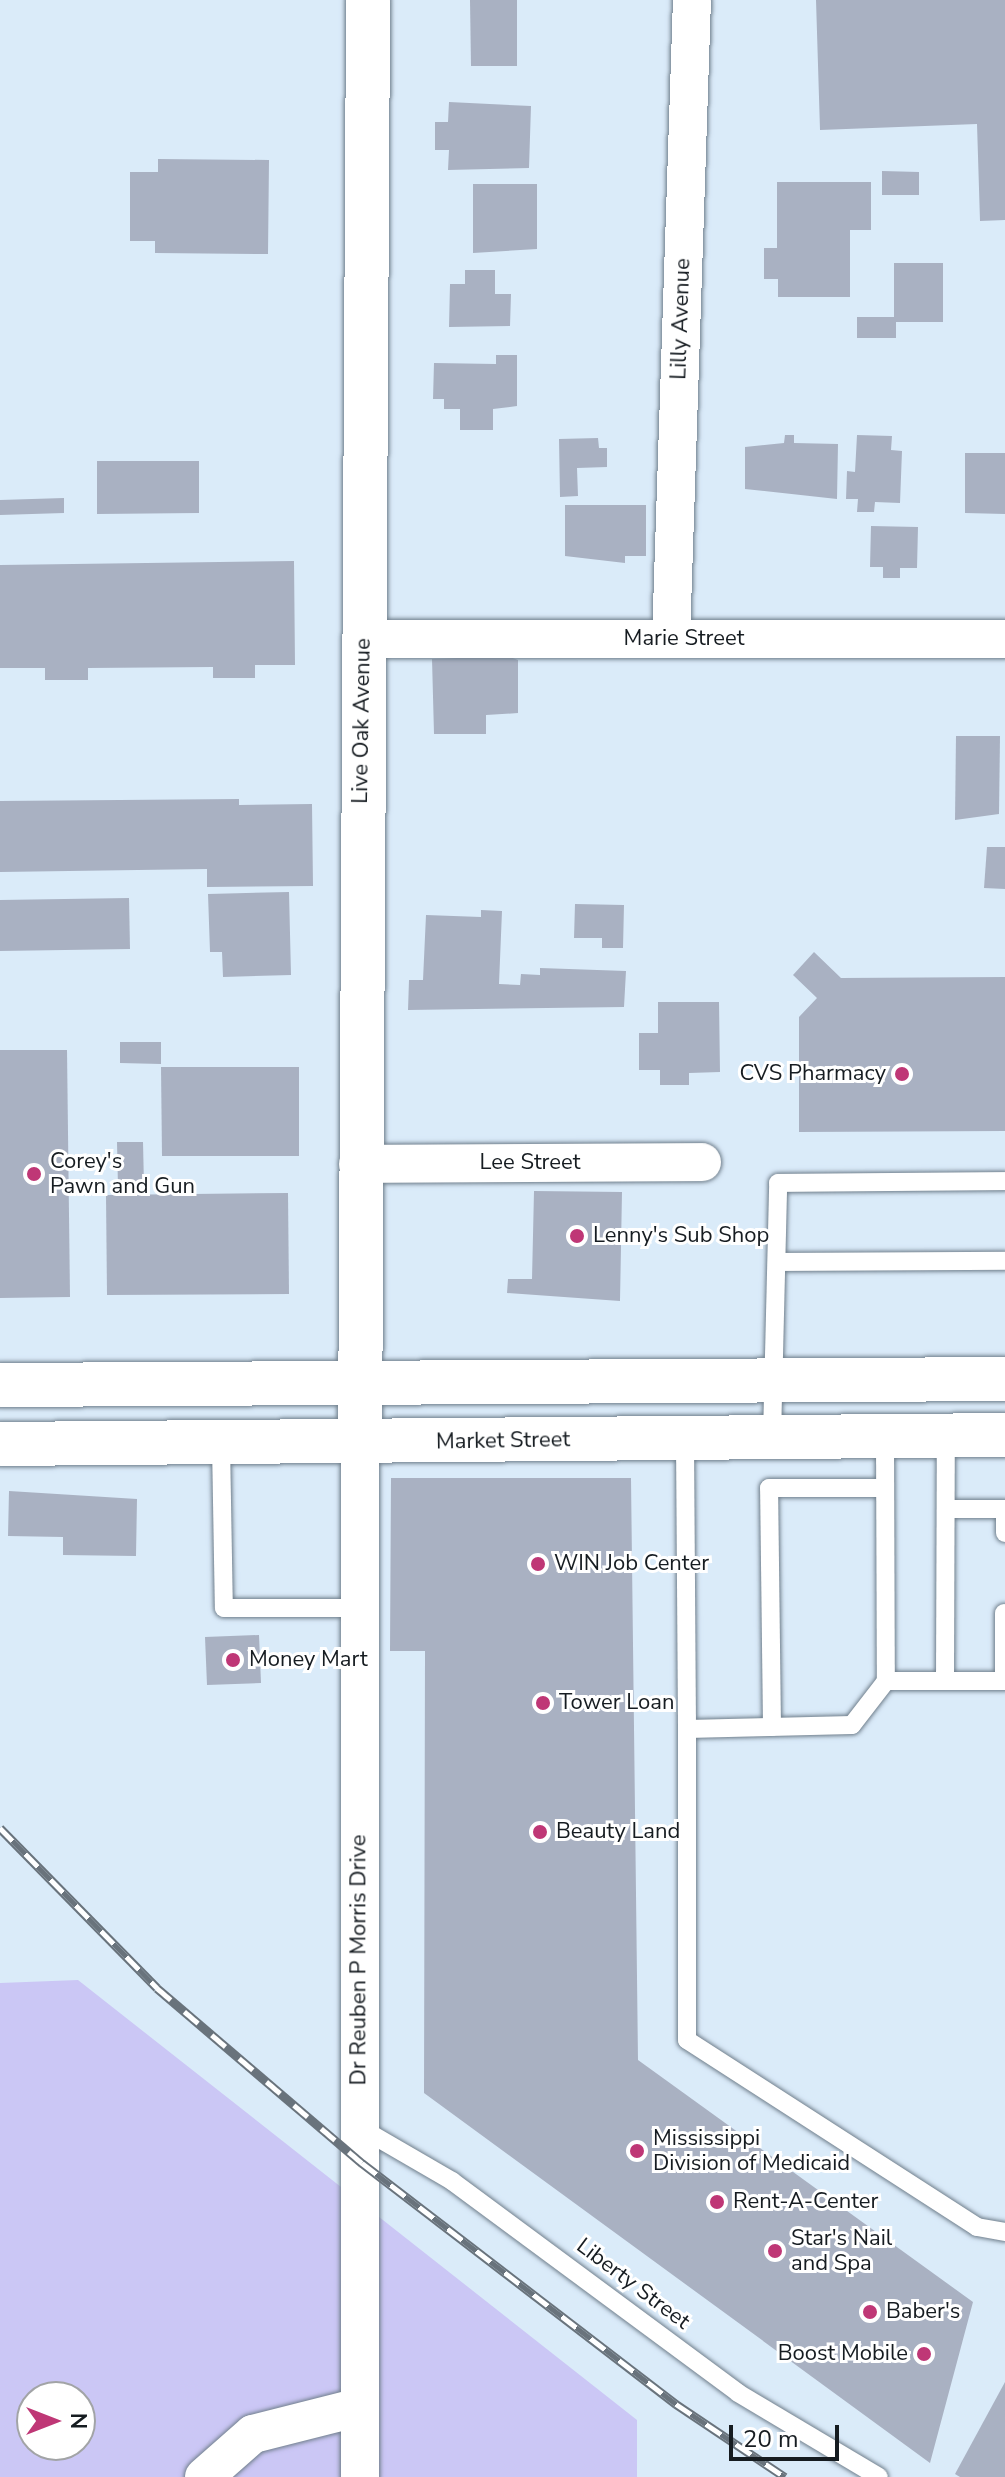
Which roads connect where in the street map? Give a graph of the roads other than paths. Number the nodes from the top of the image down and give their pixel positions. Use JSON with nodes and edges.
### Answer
{"nodes":[{"id":1,"x":368,"y":0,"type":"edge"},
{"id":2,"x":692,"y":0,"type":"edge"},
{"id":3,"x":363,"y":639,"type":"junction"},
{"id":4,"x":671,"y":639,"type":"junction"},
{"id":5,"x":1005,"y":639,"type":"edge"},
{"id":6,"x":702,"y":1162,"type":"dead end"},
{"id":7,"x":358,"y":1164,"type":"junction"},
{"id":8,"x":1005,"y":1181,"type":"edge"},
{"id":9,"x":1005,"y":1261,"type":"edge"},
{"id":10,"x":780,"y":1262,"type":"junction"},
{"id":11,"x":1005,"y":1379,"type":"edge"},
{"id":12,"x":774,"y":1381,"type":"junction"},
{"id":13,"x":360,"y":1384,"type":"junction"},
{"id":14,"x":0,"y":1385,"type":"edge"},
{"id":15,"x":1005,"y":1435,"type":"edge"},
{"id":16,"x":885,"y":1436,"type":"junction"},
{"id":17,"x":946,"y":1436,"type":"junction"},
{"id":18,"x":772,"y":1437,"type":"junction"},
{"id":19,"x":685,"y":1439,"type":"junction"},
{"id":20,"x":360,"y":1443,"type":"junction"},
{"id":21,"x":0,"y":1444,"type":"edge"},
{"id":22,"x":221,"y":1444,"type":"junction"},
{"id":23,"x":885,"y":1488,"type":"junction"},
{"id":24,"x":946,"y":1509,"type":"junction"},
{"id":25,"x":1005,"y":1509,"type":"edge"},
{"id":26,"x":1005,"y":1533,"type":"edge"},
{"id":27,"x":360,"y":1608,"type":"junction"},
{"id":28,"x":1004,"y":1613,"type":"edge"},
{"id":29,"x":886,"y":1681,"type":"junction"},
{"id":30,"x":945,"y":1681,"type":"junction"},
{"id":31,"x":1004,"y":1681,"type":"edge"},
{"id":32,"x":772,"y":1727,"type":"junction"},
{"id":33,"x":687,"y":1729,"type":"junction"},
{"id":34,"x":359,"y":2127,"type":"junction"},
{"id":35,"x":1005,"y":2232,"type":"edge"},
{"id":36,"x":360,"y":2407,"type":"junction"},
{"id":37,"x":204,"y":2477,"type":"edge"},
{"id":38,"x":360,"y":2477,"type":"edge"},
{"id":39,"x":879,"y":2477,"type":"edge"}],
"edges":[{"from":1,"to":3,"type":"main road","name":"Live Oak Avenue"},
{"from":2,"to":4,"type":"street","name":"Lilly Avenue"},
{"from":3,"to":4,"type":"street","name":"Marie Street"},
{"from":3,"to":7,"type":"main road","name":"Live Oak Avenue"},
{"from":4,"to":5,"type":"street","name":"Marie Street"},
{"from":6,"to":7,"type":"street","name":"Lee Street"},
{"from":7,"to":13,"type":"main road","name":"Live Oak Avenue"},
{"from":8,"to":10,"type":"lane"},
{"from":9,"to":10,"type":"lane"},
{"from":10,"to":12,"type":"lane"},
{"from":11,"to":12,"type":"main road"},
{"from":12,"to":13,"type":"main road"},
{"from":12,"to":18,"type":"lane"},
{"from":13,"to":14,"type":"main road"},
{"from":13,"to":20,"type":"main road","name":"Live Oak Avenue"},
{"from":15,"to":17,"type":"main road","name":"Market Street"},
{"from":16,"to":17,"type":"main road","name":"Market Street"},
{"from":16,"to":18,"type":"main road","name":"Market Street"},
{"from":16,"to":23,"type":"lane"},
{"from":17,"to":24,"type":"lane"},
{"from":18,"to":19,"type":"main road","name":"Market Street"},
{"from":19,"to":20,"type":"main road","name":"Market Street"},
{"from":19,"to":33,"type":"lane"},
{"from":20,"to":22,"type":"main road","name":"Market Street"},
{"from":20,"to":27,"type":"street","name":"Dr Reuben P Morris Drive"},
{"from":21,"to":22,"type":"main road","name":"Market Street"},
{"from":22,"to":27,"type":"lane"},
{"from":23,"to":29,"type":"lane"},
{"from":23,"to":32,"type":"lane"},
{"from":24,"to":25,"type":"lane"},
{"from":24,"to":30,"type":"lane"},
{"from":25,"to":26,"type":"lane"},
{"from":27,"to":34,"type":"street","name":"Dr Reuben P Morris Drive"},
{"from":28,"to":31,"type":"lane"},
{"from":29,"to":30,"type":"lane"},
{"from":29,"to":32,"type":"lane"},
{"from":30,"to":31,"type":"lane"},
{"from":32,"to":33,"type":"lane"},
{"from":33,"to":35,"type":"lane"},
{"from":34,"to":36,"type":"street","name":"Dr Reuben P Morris Drive"},
{"from":34,"to":39,"type":"lane","name":"Liberty Street"},
{"from":36,"to":37,"type":"street"},
{"from":36,"to":38,"type":"street","name":"Dr Reuben P Morris Drive"}]}
